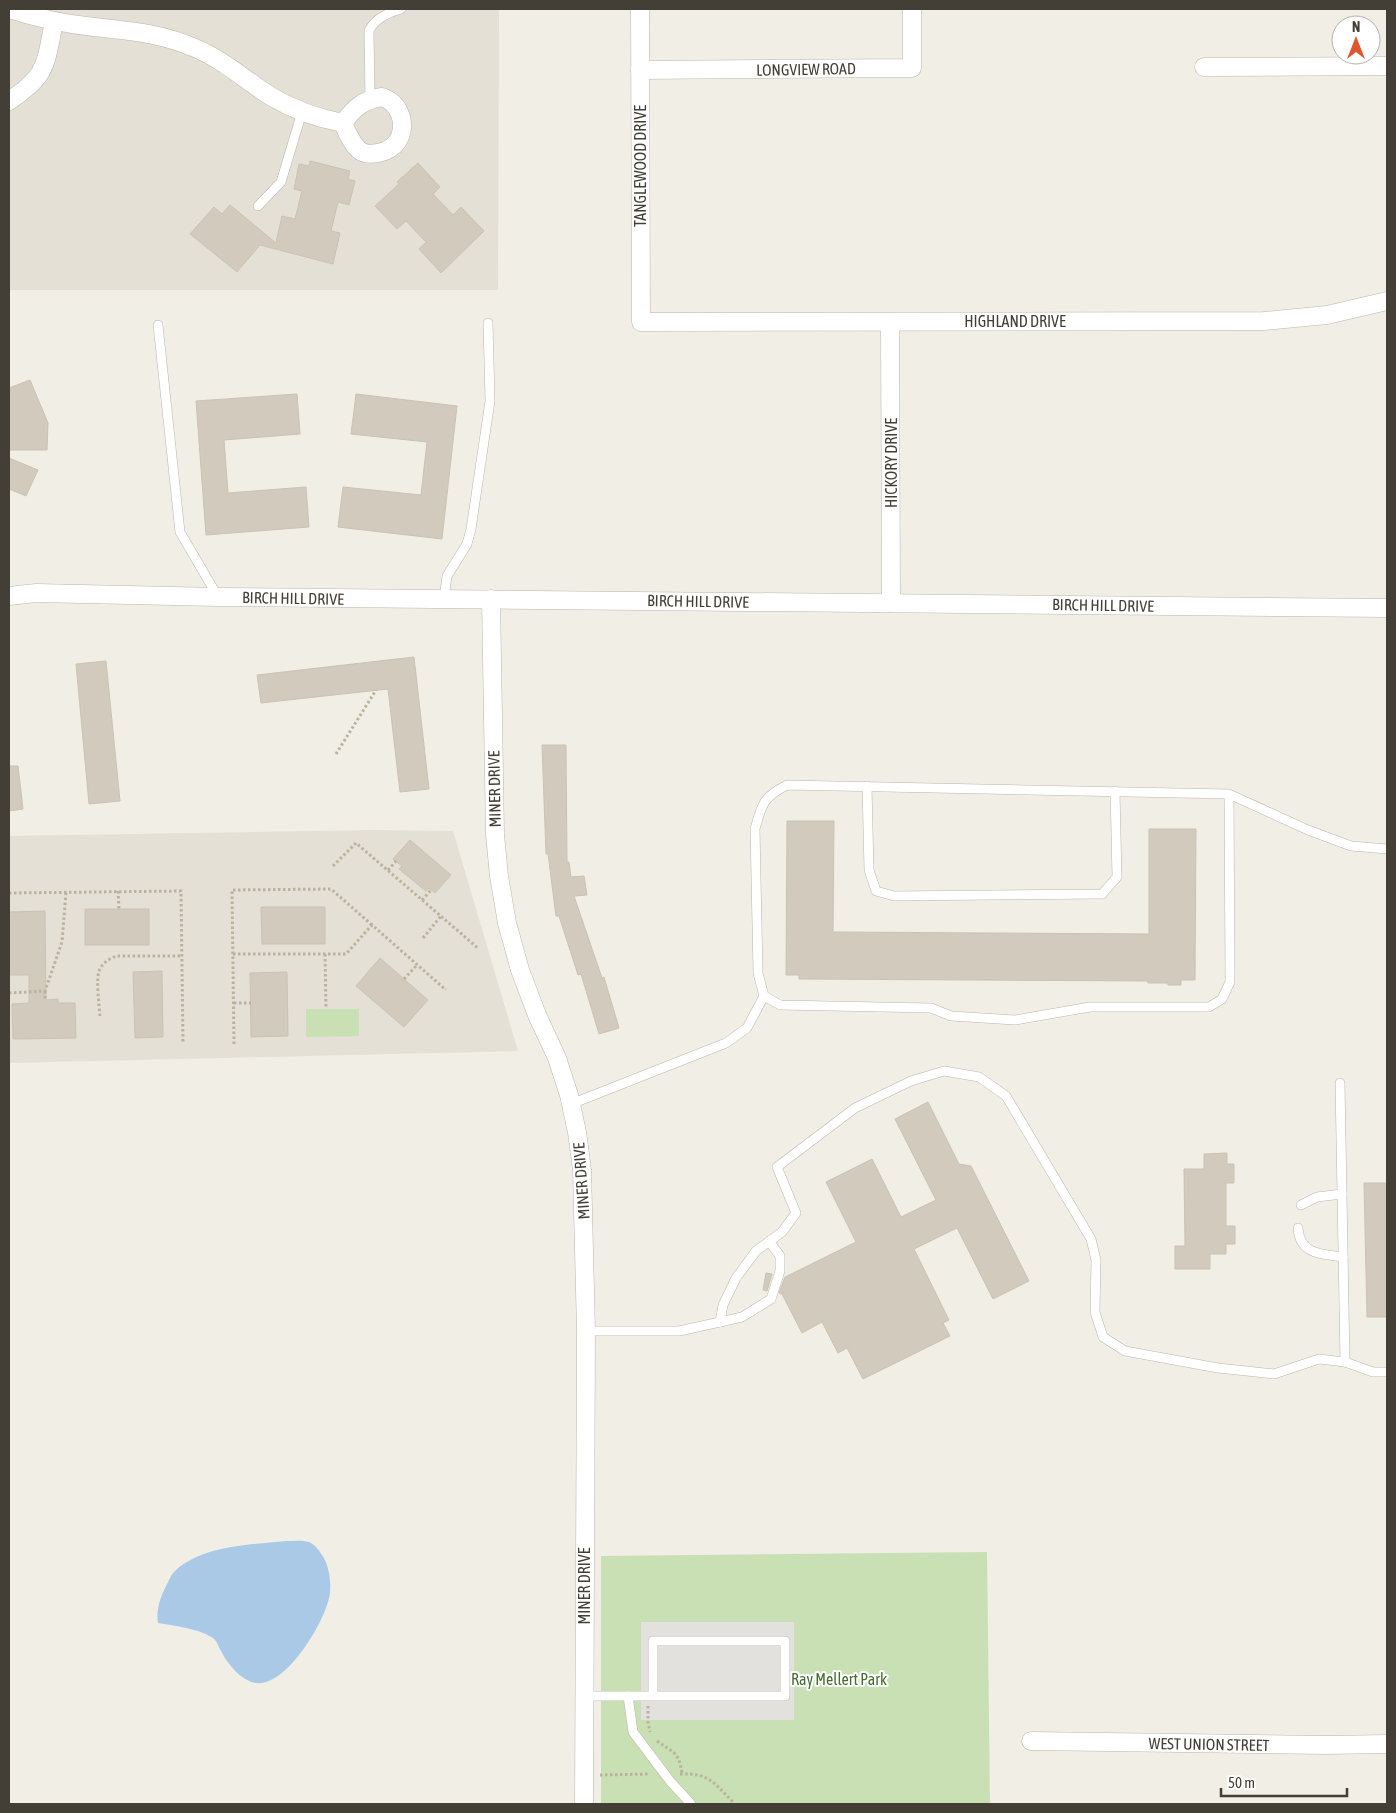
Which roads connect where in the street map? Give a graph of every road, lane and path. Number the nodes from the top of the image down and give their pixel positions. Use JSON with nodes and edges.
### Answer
{"nodes":[{"id":1,"x":401,"y":9,"type":"edge"},
{"id":2,"x":640,"y":9,"type":"edge"},
{"id":3,"x":912,"y":9,"type":"edge"},
{"id":4,"x":9,"y":10,"type":"edge"},
{"id":5,"x":54,"y":22,"type":"junction"},
{"id":6,"x":1387,"y":66,"type":"edge"},
{"id":7,"x":1204,"y":67,"type":"dead end"},
{"id":8,"x":640,"y":70,"type":"junction"},
{"id":9,"x":370,"y":99,"type":"junction"},
{"id":10,"x":9,"y":101,"type":"edge"},
{"id":11,"x":302,"y":112,"type":"junction"},
{"id":12,"x":342,"y":123,"type":"junction"},
{"id":13,"x":258,"y":206,"type":"dead end"},
{"id":14,"x":1387,"y":301,"type":"edge"},
{"id":15,"x":641,"y":322,"type":"joint"},
{"id":16,"x":890,"y":322,"type":"junction"},
{"id":17,"x":488,"y":324,"type":"dead end"},
{"id":18,"x":158,"y":325,"type":"dead end"},
{"id":19,"x":9,"y":596,"type":"edge"},
{"id":20,"x":218,"y":597,"type":"junction"},
{"id":21,"x":444,"y":599,"type":"junction"},
{"id":22,"x":491,"y":599,"type":"junction"},
{"id":23,"x":891,"y":603,"type":"junction"},
{"id":24,"x":1387,"y":608,"type":"edge"},
{"id":25,"x":376,"y":690,"type":"dead end"},
{"id":26,"x":336,"y":754,"type":"dead end"},
{"id":27,"x":867,"y":786,"type":"junction"},
{"id":28,"x":1115,"y":792,"type":"junction"},
{"id":29,"x":1229,"y":794,"type":"junction"},
{"id":30,"x":1387,"y":849,"type":"edge"},
{"id":31,"x":396,"y":861,"type":"dead end"},
{"id":32,"x":333,"y":866,"type":"dead end"},
{"id":33,"x":388,"y":870,"type":"junction"},
{"id":34,"x":431,"y":890,"type":"dead end"},
{"id":35,"x":66,"y":892,"type":"junction"},
{"id":36,"x":118,"y":892,"type":"junction"},
{"id":37,"x":9,"y":893,"type":"edge"},
{"id":38,"x":422,"y":900,"type":"junction"},
{"id":39,"x":119,"y":909,"type":"dead end"},
{"id":40,"x":441,"y":916,"type":"junction"},
{"id":41,"x":372,"y":925,"type":"junction"},
{"id":42,"x":423,"y":938,"type":"dead end"},
{"id":43,"x":479,"y":949,"type":"dead end"},
{"id":44,"x":233,"y":954,"type":"junction"},
{"id":45,"x":324,"y":954,"type":"junction"},
{"id":46,"x":182,"y":956,"type":"junction"},
{"id":47,"x":417,"y":965,"type":"junction"},
{"id":48,"x":404,"y":979,"type":"dead end"},
{"id":49,"x":446,"y":990,"type":"dead end"},
{"id":50,"x":45,"y":992,"type":"junction"},
{"id":51,"x":9,"y":993,"type":"edge"},
{"id":52,"x":764,"y":996,"type":"junction"},
{"id":53,"x":45,"y":1000,"type":"dead end"},
{"id":54,"x":234,"y":1003,"type":"junction"},
{"id":55,"x":251,"y":1003,"type":"dead end"},
{"id":56,"x":326,"y":1009,"type":"dead end"},
{"id":57,"x":100,"y":1016,"type":"dead end"},
{"id":58,"x":183,"y":1044,"type":"dead end"},
{"id":59,"x":234,"y":1044,"type":"dead end"},
{"id":60,"x":1340,"y":1083,"type":"dead end"},
{"id":61,"x":571,"y":1104,"type":"junction"},
{"id":62,"x":1342,"y":1194,"type":"junction"},
{"id":63,"x":1301,"y":1205,"type":"dead end"},
{"id":64,"x":1298,"y":1228,"type":"dead end"},
{"id":65,"x":769,"y":1242,"type":"junction"},
{"id":66,"x":1343,"y":1257,"type":"junction"},
{"id":67,"x":720,"y":1322,"type":"junction"},
{"id":68,"x":586,"y":1330,"type":"junction"},
{"id":69,"x":1344,"y":1362,"type":"junction"},
{"id":70,"x":1387,"y":1372,"type":"edge"},
{"id":71,"x":584,"y":1696,"type":"junction"},
{"id":72,"x":628,"y":1696,"type":"junction"},
{"id":73,"x":650,"y":1696,"type":"junction"},
{"id":74,"x":1030,"y":1742,"type":"dead end"},
{"id":75,"x":1387,"y":1744,"type":"edge"},
{"id":76,"x":682,"y":1774,"type":"dead end"},
{"id":77,"x":584,"y":1804,"type":"edge"},
{"id":78,"x":691,"y":1804,"type":"edge"}],
"edges":[{"from":1,"to":9,"type":"lane"},
{"from":2,"to":8,"type":"street","name":"TANGLEWOOD DRIVE"},
{"from":3,"to":8,"type":"street","name":"LONGVIEW ROAD"},
{"from":4,"to":5,"type":"street"},
{"from":5,"to":10,"type":"street"},
{"from":5,"to":11,"type":"street"},
{"from":6,"to":7,"type":"street"},
{"from":8,"to":15,"type":"street","name":"TANGLEWOOD DRIVE"},
{"from":9,"to":12,"type":"street"},
{"from":9,"to":12,"type":"street"},
{"from":11,"to":12,"type":"street"},
{"from":11,"to":13,"type":"lane"},
{"from":14,"to":16,"type":"street","name":"HIGHLAND DRIVE"},
{"from":15,"to":16,"type":"street","name":"HIGHLAND DRIVE"},
{"from":16,"to":23,"type":"street","name":"HICKORY DRIVE"},
{"from":17,"to":21,"type":"lane"},
{"from":18,"to":20,"type":"lane"},
{"from":19,"to":20,"type":"street","name":"BIRCH HILL DRIVE"},
{"from":20,"to":21,"type":"street","name":"BIRCH HILL DRIVE"},
{"from":21,"to":22,"type":"street","name":"BIRCH HILL DRIVE"},
{"from":22,"to":23,"type":"street","name":"BIRCH HILL DRIVE"},
{"from":22,"to":61,"type":"street","name":"MINER DRIVE"},
{"from":23,"to":24,"type":"street","name":"BIRCH HILL DRIVE"},
{"from":25,"to":26,"type":"path"},
{"from":27,"to":28,"type":"lane"},
{"from":27,"to":28,"type":"lane"},
{"from":27,"to":52,"type":"lane"},
{"from":28,"to":29,"type":"lane"},
{"from":29,"to":30,"type":"lane"},
{"from":29,"to":52,"type":"lane"},
{"from":31,"to":33,"type":"path"},
{"from":32,"to":33,"type":"path"},
{"from":33,"to":38,"type":"path"},
{"from":34,"to":38,"type":"path"},
{"from":35,"to":36,"type":"path"},
{"from":35,"to":37,"type":"path"},
{"from":35,"to":50,"type":"path"},
{"from":36,"to":39,"type":"path"},
{"from":36,"to":46,"type":"path"},
{"from":38,"to":40,"type":"path"},
{"from":40,"to":42,"type":"path"},
{"from":40,"to":43,"type":"path"},
{"from":41,"to":44,"type":"path"},
{"from":41,"to":45,"type":"path"},
{"from":41,"to":47,"type":"path"},
{"from":44,"to":45,"type":"path"},
{"from":44,"to":54,"type":"path"},
{"from":45,"to":56,"type":"path"},
{"from":46,"to":57,"type":"path"},
{"from":46,"to":58,"type":"path"},
{"from":47,"to":48,"type":"path"},
{"from":47,"to":49,"type":"path"},
{"from":50,"to":51,"type":"path"},
{"from":50,"to":53,"type":"path"},
{"from":52,"to":61,"type":"lane"},
{"from":54,"to":55,"type":"path"},
{"from":54,"to":59,"type":"path"},
{"from":60,"to":62,"type":"lane"},
{"from":61,"to":68,"type":"street","name":"MINER DRIVE"},
{"from":62,"to":63,"type":"lane"},
{"from":62,"to":66,"type":"lane"},
{"from":64,"to":66,"type":"lane"},
{"from":65,"to":67,"type":"lane"},
{"from":65,"to":67,"type":"lane"},
{"from":65,"to":69,"type":"lane"},
{"from":66,"to":69,"type":"lane"},
{"from":67,"to":68,"type":"lane"},
{"from":68,"to":71,"type":"street","name":"MINER DRIVE"},
{"from":69,"to":70,"type":"lane"},
{"from":71,"to":72,"type":"lane"},
{"from":71,"to":77,"type":"street","name":"MINER DRIVE"},
{"from":72,"to":73,"type":"lane"},
{"from":72,"to":78,"type":"lane"},
{"from":73,"to":73,"type":"lane"},
{"from":73,"to":76,"type":"path"},
{"from":74,"to":75,"type":"street","name":"WEST UNION STREET"}]}
